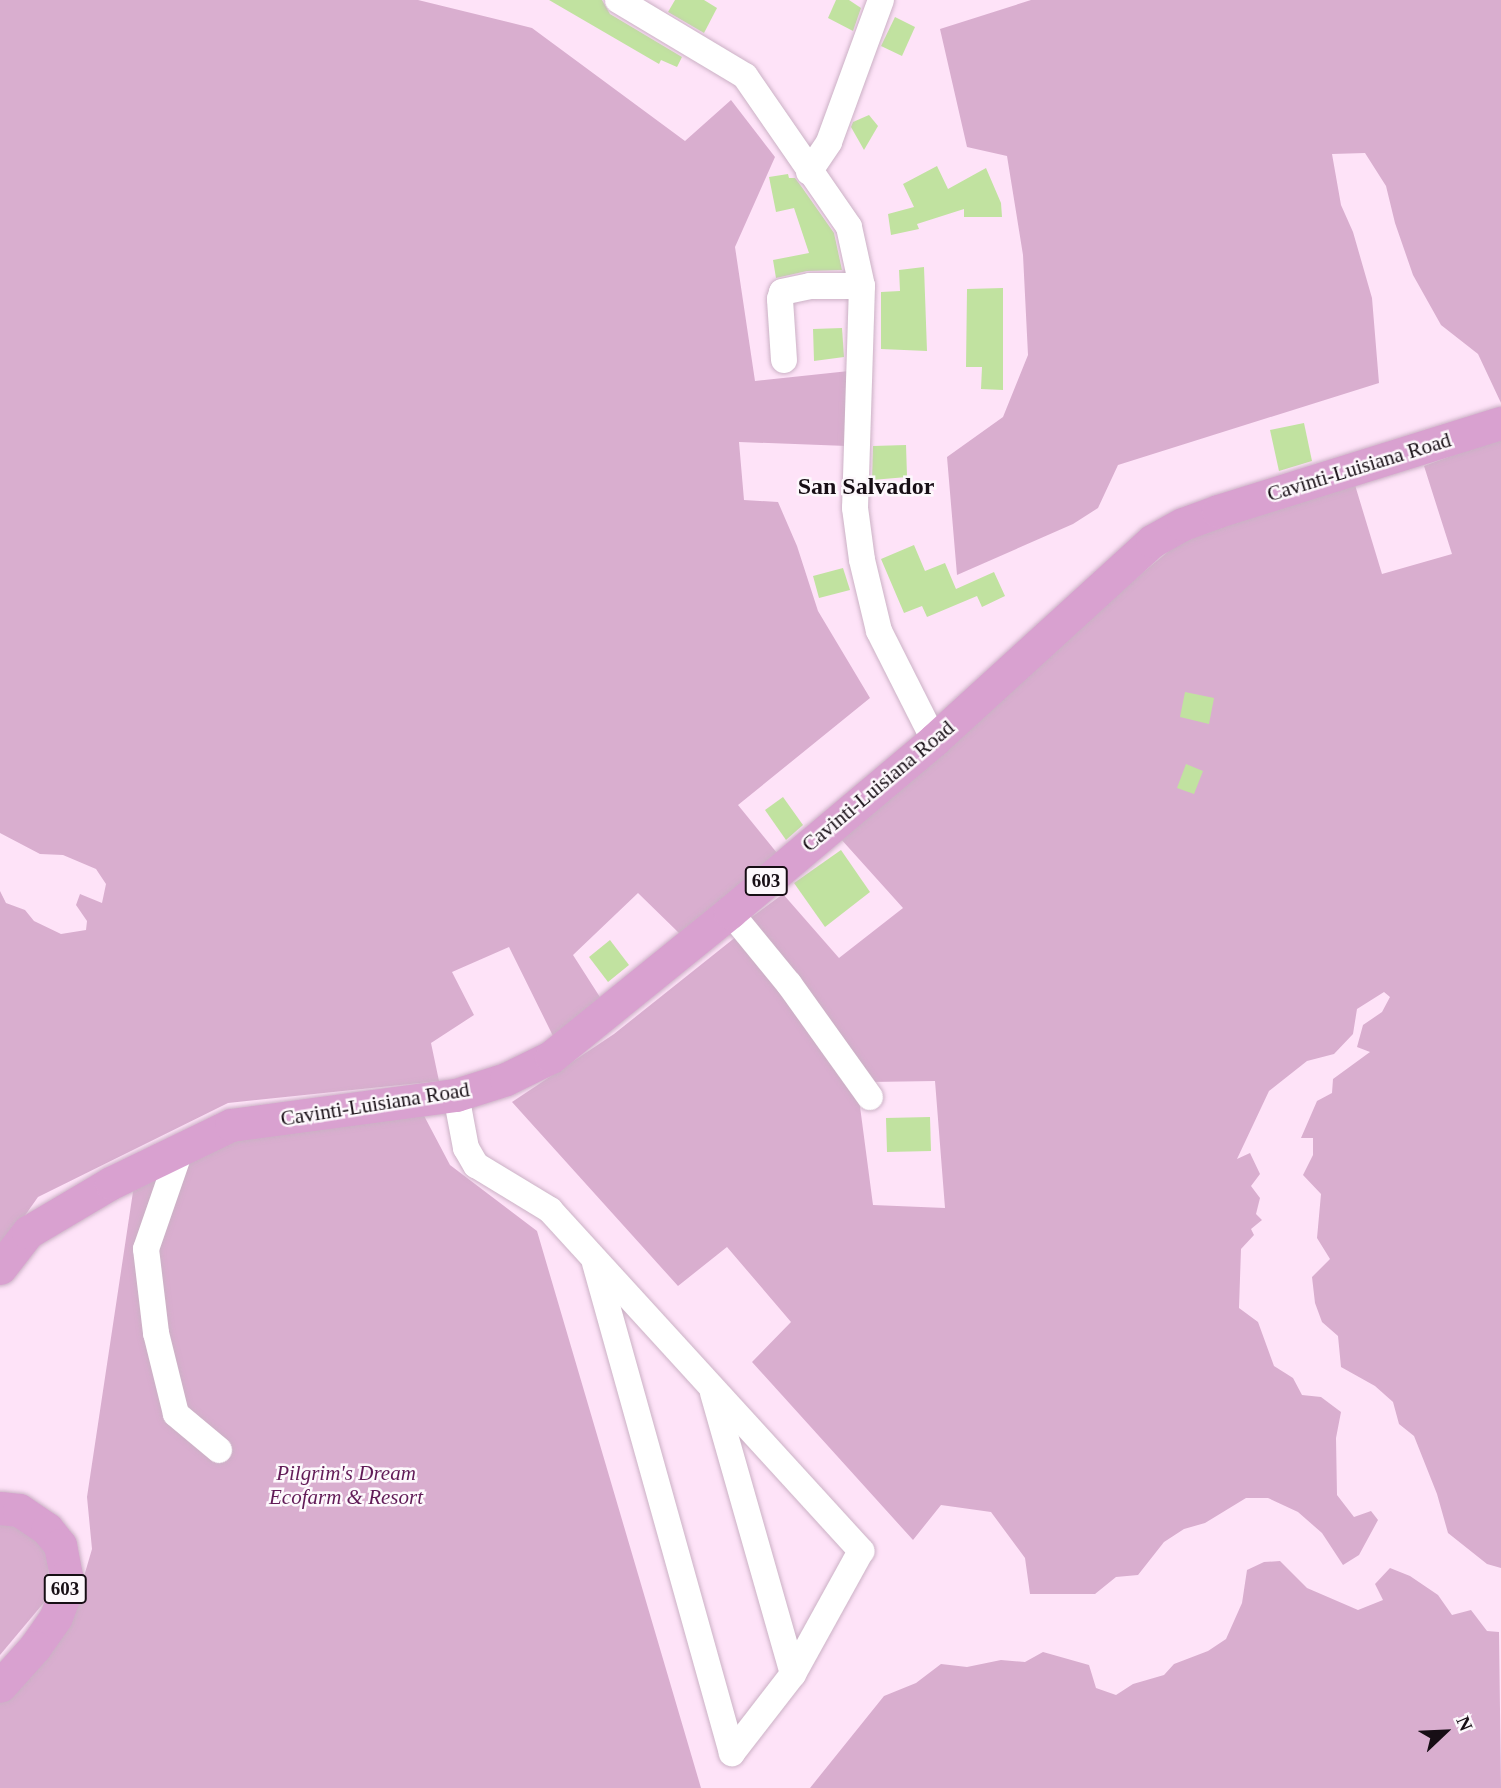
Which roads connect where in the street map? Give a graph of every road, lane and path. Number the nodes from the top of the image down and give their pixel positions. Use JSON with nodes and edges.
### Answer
{"nodes":[{"id":1,"x":618,"y":0,"type":"edge"},
{"id":2,"x":881,"y":0,"type":"edge"},
{"id":3,"x":809,"y":172,"type":"junction"},
{"id":4,"x":862,"y":286,"type":"junction"},
{"id":5,"x":784,"y":360,"type":"dead end"},
{"id":6,"x":1501,"y":423,"type":"edge"},
{"id":7,"x":934,"y":740,"type":"junction"},
{"id":8,"x":730,"y":912,"type":"junction"},
{"id":9,"x":456,"y":1095,"type":"junction"},
{"id":10,"x":870,"y":1097,"type":"dead end"},
{"id":11,"x":181,"y":1147,"type":"junction"},
{"id":12,"x":594,"y":1258,"type":"junction"},
{"id":13,"x":0,"y":1268,"type":"edge"},
{"id":14,"x":711,"y":1389,"type":"junction"},
{"id":15,"x":219,"y":1450,"type":"dead end"},
{"id":16,"x":0,"y":1508,"type":"edge"},
{"id":17,"x":793,"y":1674,"type":"junction"},
{"id":18,"x":0,"y":1686,"type":"edge"}],
"edges":[{"from":1,"to":3,"type":"street"},
{"from":2,"to":3,"type":"street"},
{"from":3,"to":4,"type":"street"},
{"from":4,"to":5,"type":"street"},
{"from":4,"to":7,"type":"street"},
{"from":6,"to":7,"type":"main road","name":"Cavinti-Luisiana Road","number":"603"},
{"from":7,"to":8,"type":"main road","name":"Cavinti-Luisiana Road","number":"603"},
{"from":8,"to":9,"type":"main road","name":"Cavinti-Luisiana Road","number":"603"},
{"from":8,"to":10,"type":"street"},
{"from":9,"to":11,"type":"main road","name":"Cavinti-Luisiana Road","number":"603"},
{"from":9,"to":12,"type":"street"},
{"from":11,"to":13,"type":"main road","name":"Cavinti-Luisiana Road","number":"603"},
{"from":11,"to":15,"type":"street"},
{"from":12,"to":14,"type":"street"},
{"from":12,"to":17,"type":"street"},
{"from":14,"to":17,"type":"street"},
{"from":14,"to":17,"type":"street"},
{"from":16,"to":18,"type":"main road","number":"603"}]}
